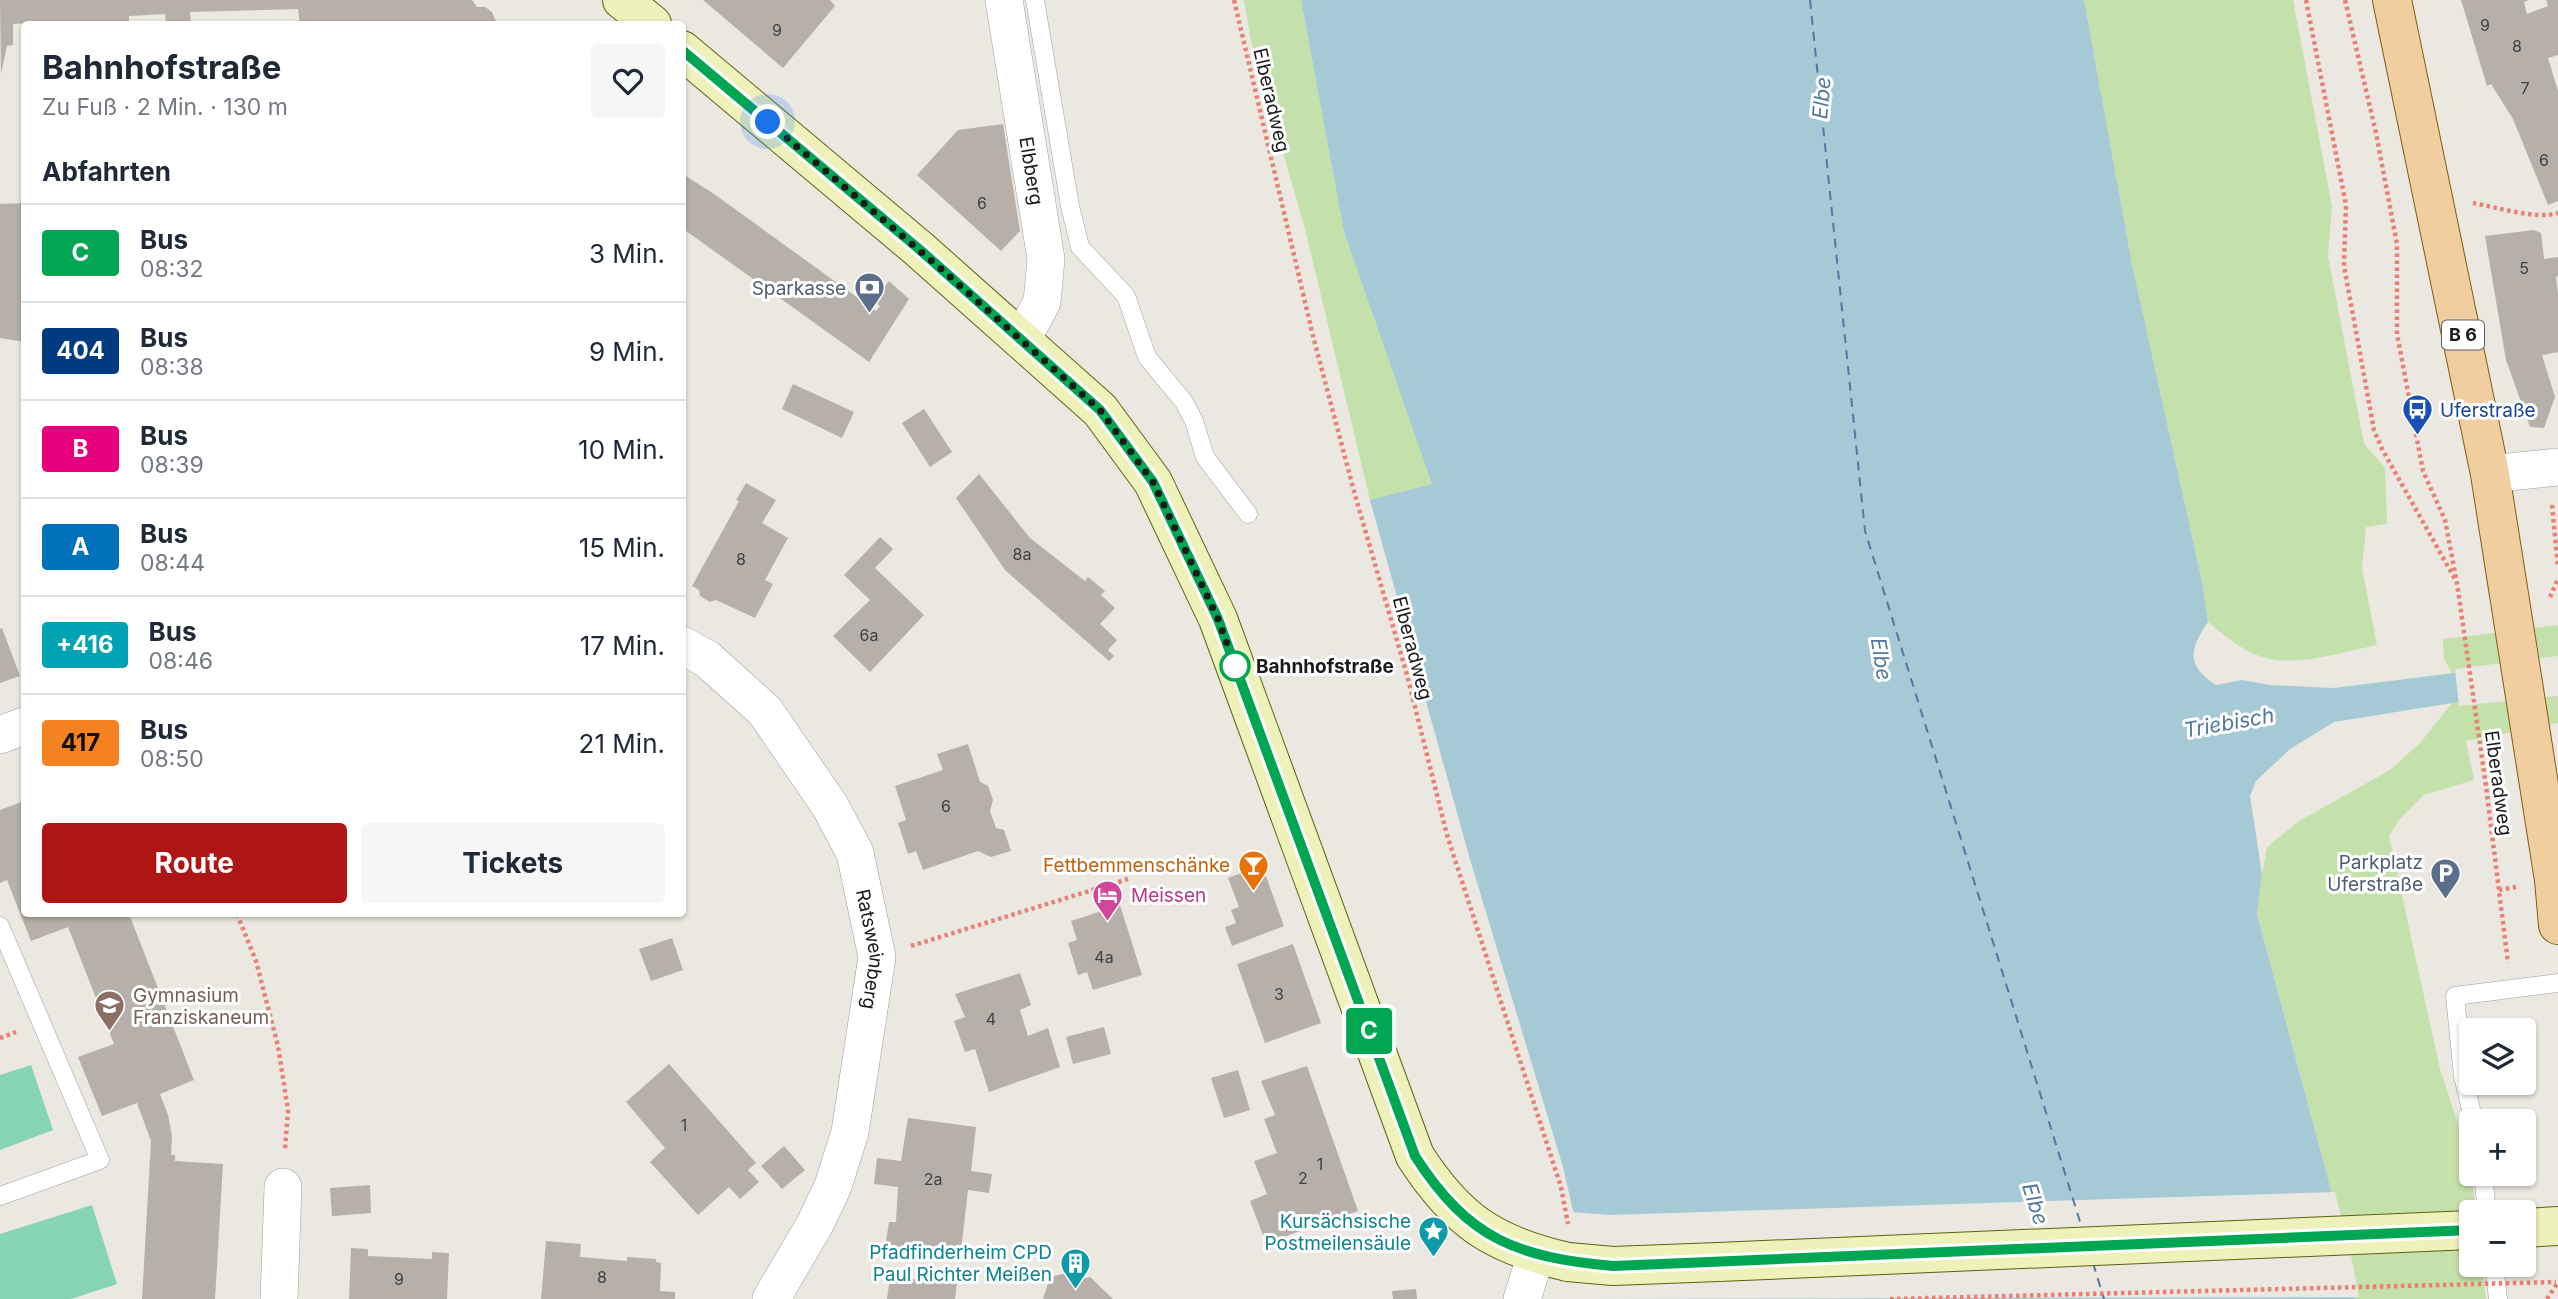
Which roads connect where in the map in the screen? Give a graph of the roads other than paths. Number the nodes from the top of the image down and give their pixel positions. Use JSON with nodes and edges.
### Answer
{"nodes":[{"id":1,"x":622,"y":0,"type":"edge"},
{"id":2,"x":1004,"y":0,"type":"edge"},
{"id":3,"x":1035,"y":0,"type":"edge"},
{"id":4,"x":2392,"y":0,"type":"edge"},
{"id":5,"x":648,"y":21,"type":"edge"},
{"id":6,"x":686,"y":53,"type":"edge"},
{"id":7,"x":1022,"y":339,"type":"junction"},
{"id":8,"x":2490,"y":474,"type":"junction"},
{"id":9,"x":2556,"y":481,"type":"edge"},
{"id":10,"x":1248,"y":514,"type":"dead end"},
{"id":11,"x":686,"y":647,"type":"edge"},
{"id":12,"x":21,"y":727,"type":"edge"},
{"id":13,"x":0,"y":735,"type":"edge"},
{"id":14,"x":2558,"y":925,"type":"edge"},
{"id":15,"x":0,"y":926,"type":"edge"},
{"id":16,"x":2558,"y":983,"type":"edge"},
{"id":17,"x":2471,"y":1109,"type":"edge"},
{"id":18,"x":283,"y":1187,"type":"road end"},
{"id":19,"x":0,"y":1196,"type":"edge"},
{"id":20,"x":2558,"y":1226,"type":"edge"},
{"id":21,"x":2536,"y":1227,"type":"edge"},
{"id":22,"x":2459,"y":1231,"type":"edge"},
{"id":23,"x":1558,"y":1251,"type":"junction"},
{"id":24,"x":2495,"y":1277,"type":"edge"},
{"id":25,"x":279,"y":1299,"type":"edge"},
{"id":26,"x":771,"y":1299,"type":"edge"},
{"id":27,"x":1522,"y":1299,"type":"edge"},
{"id":28,"x":2497,"y":1299,"type":"edge"}],
"edges":[{"from":1,"to":5,"type":"main road"},
{"from":2,"to":7,"type":"street","name":"Elbberg"},
{"from":3,"to":10,"type":"lane"},
{"from":4,"to":8,"type":"main road","number":"B 6"},
{"from":6,"to":7,"type":"main road"},
{"from":7,"to":23,"type":"main road"},
{"from":8,"to":9,"type":"street"},
{"from":8,"to":14,"type":"main road","number":"B 6"},
{"from":11,"to":26,"type":"street","name":"Ratsweinberg"},
{"from":12,"to":13,"type":"street"},
{"from":15,"to":19,"type":"lane"},
{"from":16,"to":17,"type":"lane"},
{"from":18,"to":25,"type":"street"},
{"from":20,"to":21,"type":"main road"},
{"from":22,"to":23,"type":"main road","bridge":true},
{"from":23,"to":27,"type":"street"},
{"from":24,"to":28,"type":"lane"}]}
